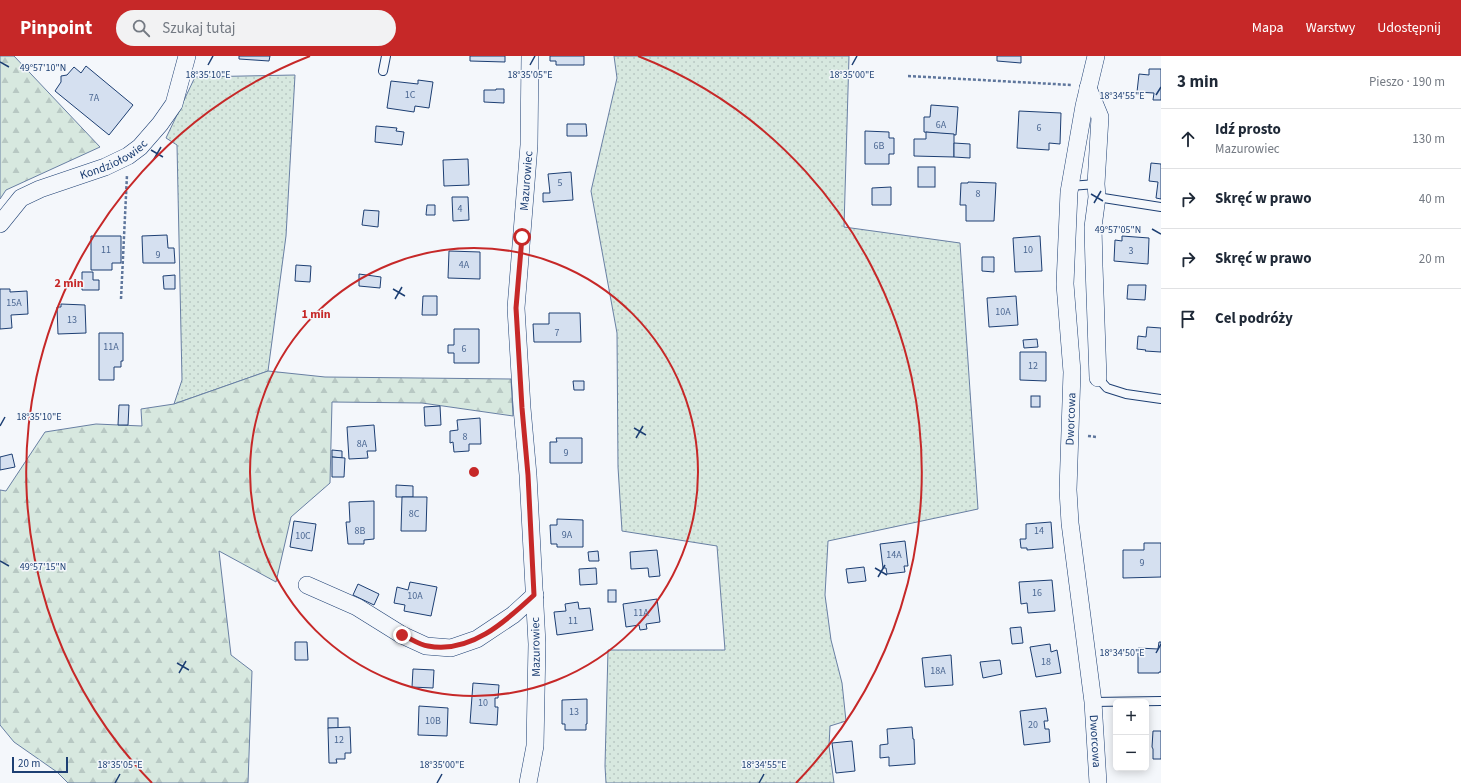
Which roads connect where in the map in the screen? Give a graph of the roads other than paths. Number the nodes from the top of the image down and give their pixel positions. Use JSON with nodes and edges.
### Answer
{"nodes":[{"id":1,"x":187,"y":56,"type":"edge"},
{"id":2,"x":386,"y":56,"type":"edge"},
{"id":3,"x":530,"y":56,"type":"edge"},
{"id":4,"x":1096,"y":56,"type":"edge"},
{"id":5,"x":383,"y":71,"type":"dead end"},
{"id":6,"x":1089,"y":87,"type":"junction"},
{"id":7,"x":1070,"y":186,"type":"junction"},
{"id":8,"x":1097,"y":191,"type":"junction"},
{"id":9,"x":1161,"y":207,"type":"edge"},
{"id":10,"x":0,"y":224,"type":"edge"},
{"id":11,"x":1098,"y":378,"type":"joint"},
{"id":12,"x":1161,"y":399,"type":"edge"},
{"id":13,"x":306,"y":585,"type":"dead end"},
{"id":14,"x":534,"y":595,"type":"junction"},
{"id":15,"x":1161,"y":701,"type":"edge"},
{"id":16,"x":1093,"y":702,"type":"junction"},
{"id":17,"x":528,"y":783,"type":"edge"},
{"id":18,"x":1098,"y":783,"type":"edge"}],
"edges":[{"from":1,"to":10,"type":"street","name":"Kondziołowiec"},
{"from":2,"to":5,"type":"lane"},
{"from":3,"to":14,"type":"street","name":"Mazurowiec"},
{"from":4,"to":6,"type":"street","name":"Dworcowa"},
{"from":6,"to":7,"type":"street","name":"Dworcowa"},
{"from":6,"to":8,"type":"street"},
{"from":7,"to":8,"type":"lane"},
{"from":7,"to":16,"type":"street","name":"Dworcowa"},
{"from":8,"to":9,"type":"lane"},
{"from":8,"to":11,"type":"street"},
{"from":11,"to":12,"type":"lane"},
{"from":13,"to":14,"type":"street"},
{"from":14,"to":17,"type":"street","name":"Mazurowiec"},
{"from":15,"to":16,"type":"lane"},
{"from":16,"to":18,"type":"street","name":"Dworcowa"}]}
